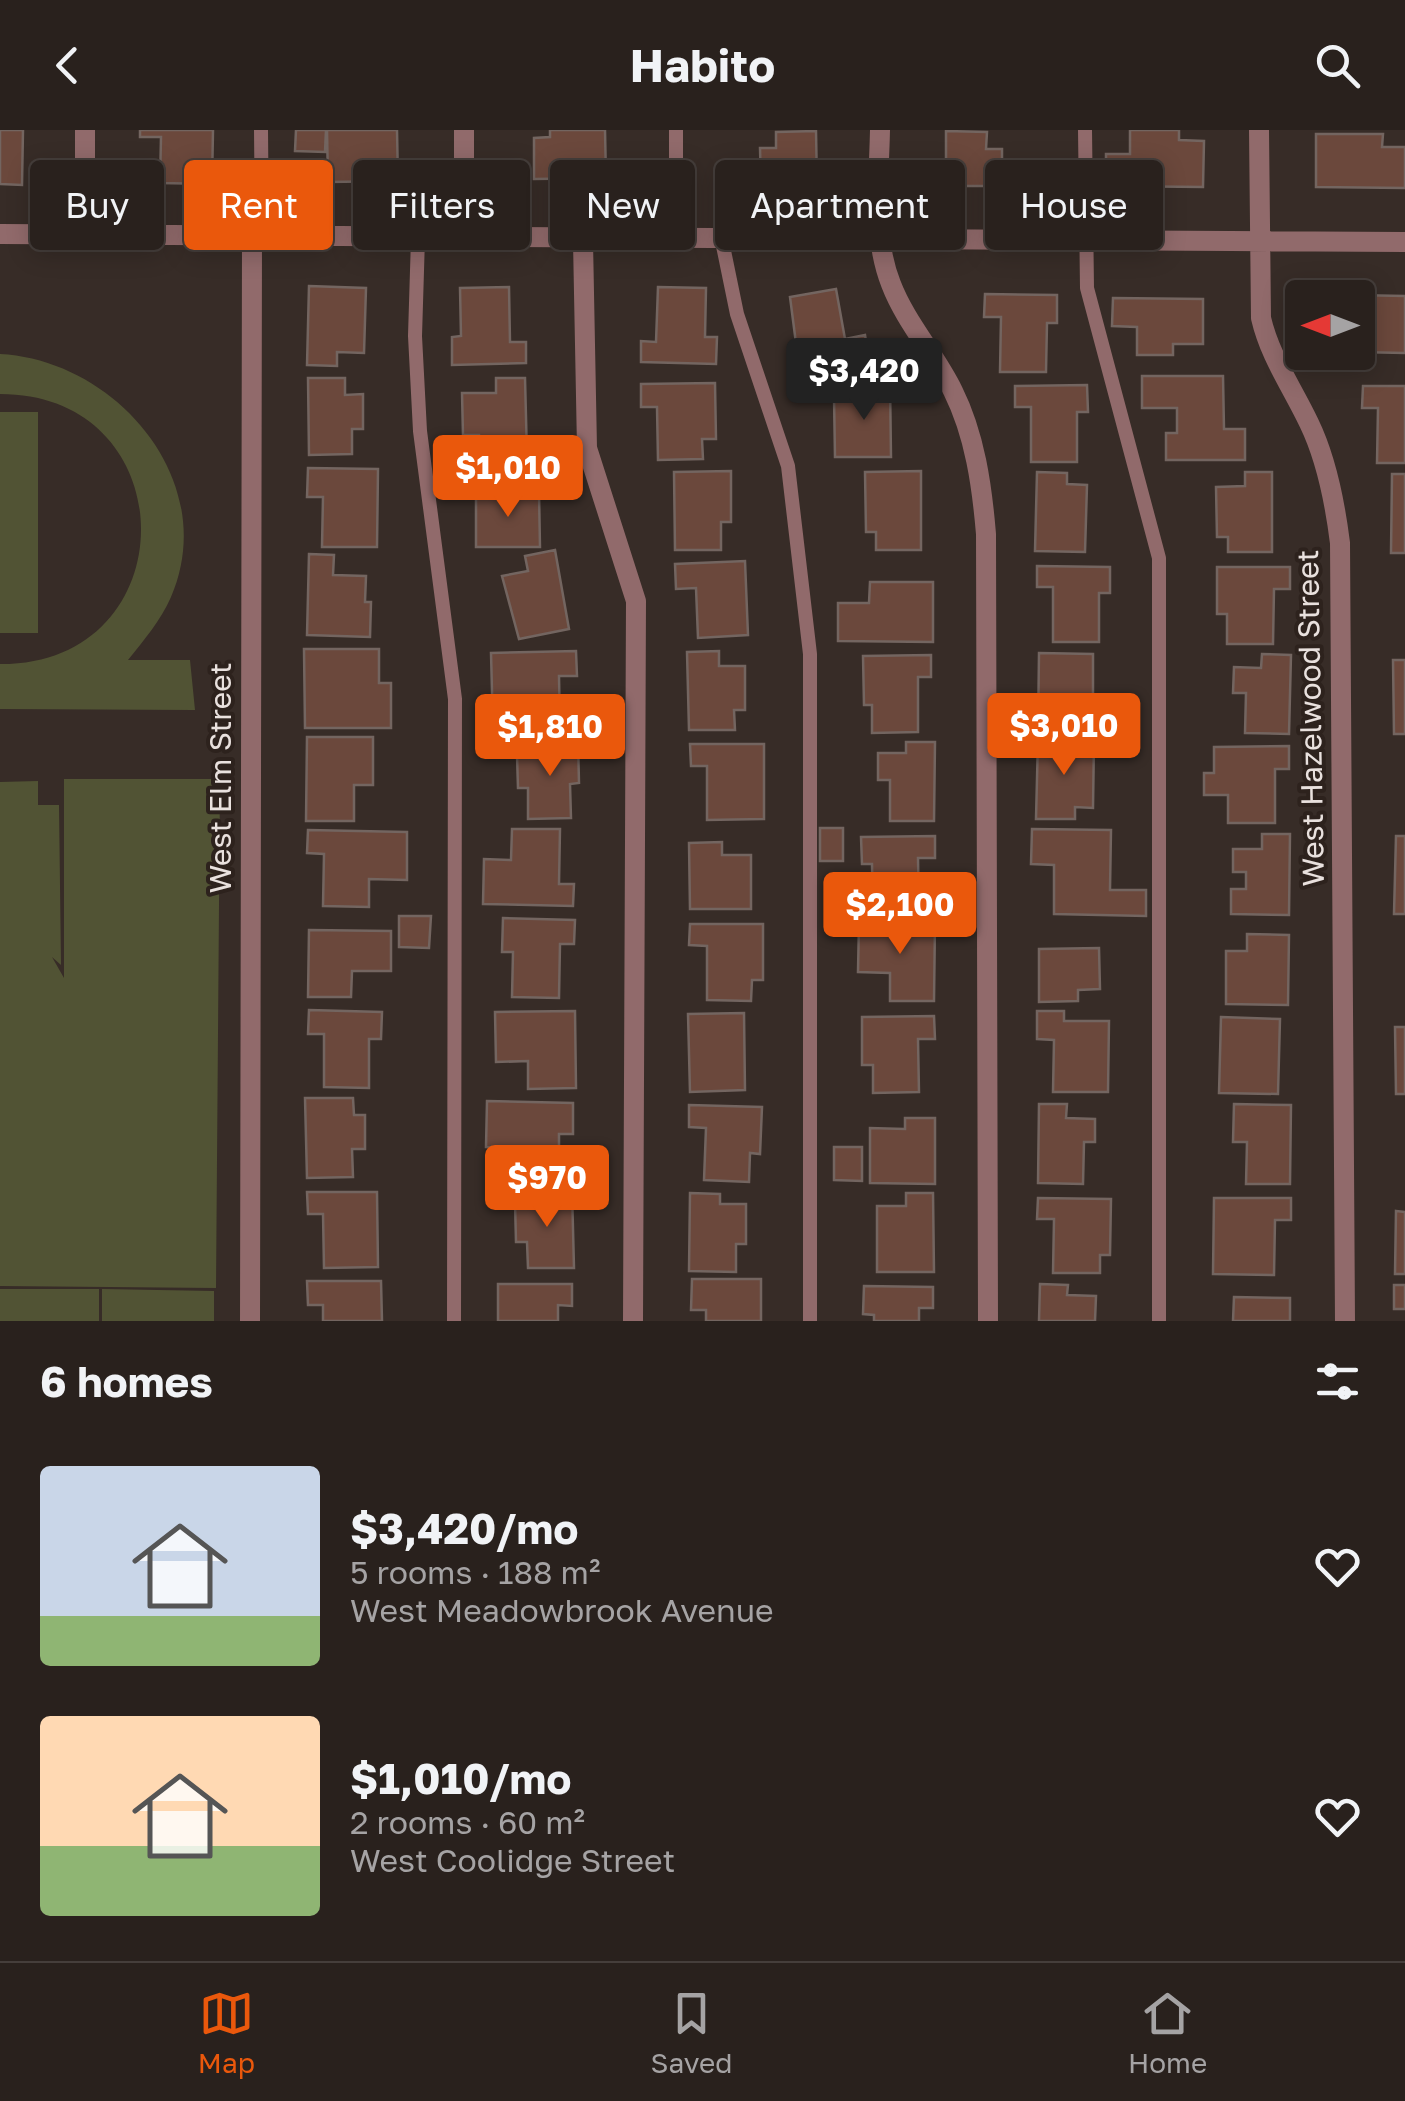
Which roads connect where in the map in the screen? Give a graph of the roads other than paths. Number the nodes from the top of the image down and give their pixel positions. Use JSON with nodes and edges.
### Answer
{"nodes":[{"id":1,"x":85,"y":130,"type":"edge"},
{"id":2,"x":261,"y":130,"type":"edge"},
{"id":3,"x":464,"y":130,"type":"edge"},
{"id":4,"x":676,"y":130,"type":"edge"},
{"id":5,"x":880,"y":130,"type":"edge"},
{"id":6,"x":1085,"y":130,"type":"edge"},
{"id":7,"x":1259,"y":130,"type":"edge"},
{"id":8,"x":85,"y":160,"type":"edge"},
{"id":9,"x":260,"y":160,"type":"edge"},
{"id":10,"x":464,"y":160,"type":"edge"},
{"id":11,"x":676,"y":160,"type":"edge"},
{"id":12,"x":880,"y":160,"type":"edge"},
{"id":13,"x":1085,"y":160,"type":"edge"},
{"id":14,"x":0,"y":234,"type":"edge"},
{"id":15,"x":30,"y":235,"type":"edge"},
{"id":16,"x":1163,"y":241,"type":"edge"},
{"id":17,"x":1260,"y":242,"type":"junction"},
{"id":18,"x":1405,"y":242,"type":"edge"},
{"id":19,"x":257,"y":250,"type":"edge"},
{"id":20,"x":418,"y":250,"type":"edge"},
{"id":21,"x":583,"y":250,"type":"edge"},
{"id":22,"x":724,"y":250,"type":"edge"},
{"id":23,"x":882,"y":250,"type":"edge"},
{"id":24,"x":1085,"y":250,"type":"edge"},
{"id":25,"x":250,"y":1321,"type":"edge"},
{"id":26,"x":454,"y":1321,"type":"edge"},
{"id":27,"x":633,"y":1321,"type":"edge"},
{"id":28,"x":810,"y":1321,"type":"edge"},
{"id":29,"x":988,"y":1321,"type":"edge"},
{"id":30,"x":1159,"y":1321,"type":"edge"},
{"id":31,"x":1345,"y":1321,"type":"edge"}],
"edges":[{"from":1,"to":8,"type":"street"},
{"from":2,"to":9,"type":"lane"},
{"from":3,"to":10,"type":"street"},
{"from":4,"to":11,"type":"lane"},
{"from":5,"to":12,"type":"street"},
{"from":6,"to":13,"type":"lane"},
{"from":7,"to":17,"type":"street","name":"West Hazelwood Street"},
{"from":14,"to":15,"type":"street"},
{"from":16,"to":17,"type":"street"},
{"from":17,"to":18,"type":"street"},
{"from":17,"to":31,"type":"street","name":"West Hazelwood Street"},
{"from":19,"to":25,"type":"street","name":"West Elm Street"},
{"from":20,"to":26,"type":"lane"},
{"from":21,"to":27,"type":"street"},
{"from":22,"to":28,"type":"lane"},
{"from":23,"to":29,"type":"street"},
{"from":24,"to":30,"type":"lane"}]}
